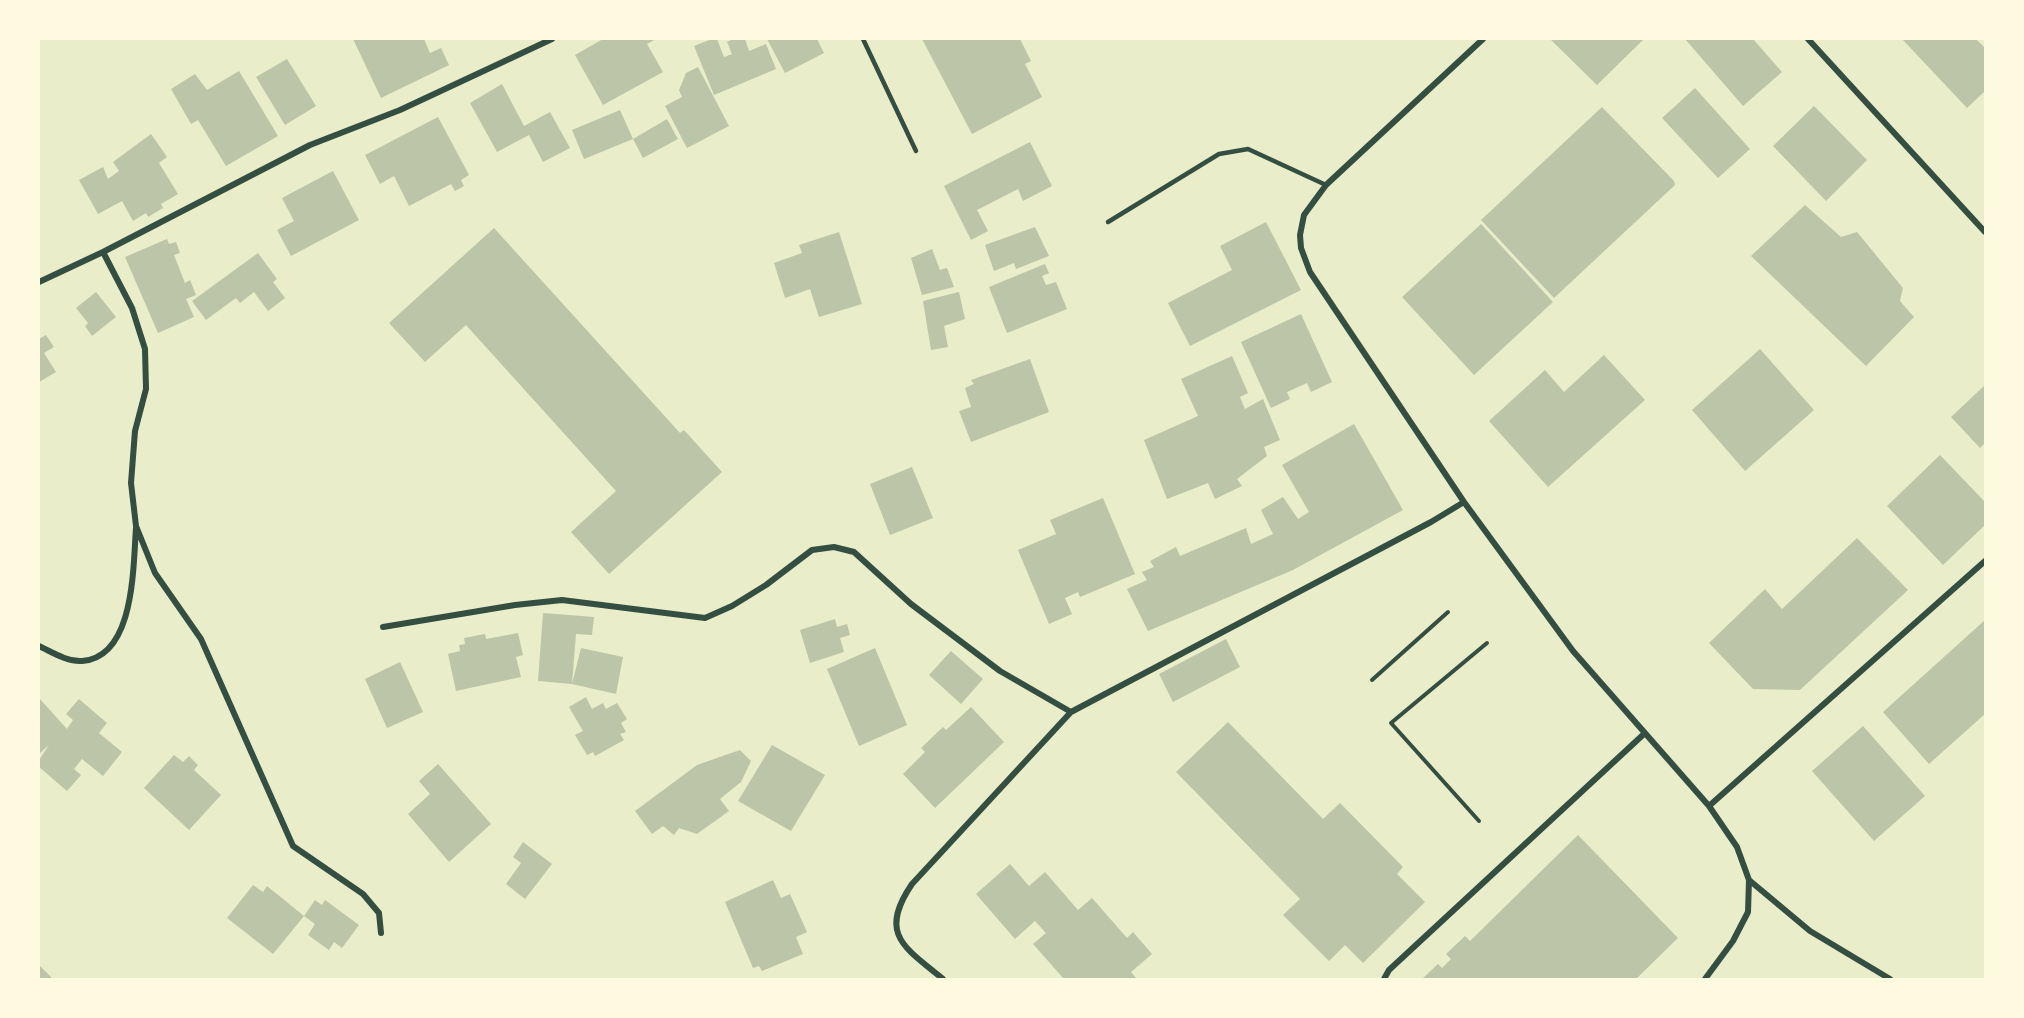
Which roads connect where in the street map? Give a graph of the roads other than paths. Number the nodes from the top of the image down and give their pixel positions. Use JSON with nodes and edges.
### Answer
{"nodes":[{"id":1,"x":552,"y":39,"type":"edge"},
{"id":2,"x":863,"y":39,"type":"edge"},
{"id":3,"x":1484,"y":39,"type":"edge"},
{"id":4,"x":1808,"y":39,"type":"edge"},
{"id":5,"x":916,"y":151,"type":"dead end"},
{"id":6,"x":1326,"y":185,"type":"junction"},
{"id":7,"x":1108,"y":222,"type":"dead end"},
{"id":8,"x":1985,"y":232,"type":"edge"},
{"id":9,"x":104,"y":252,"type":"junction"},
{"id":10,"x":39,"y":282,"type":"edge"},
{"id":11,"x":1464,"y":502,"type":"junction"},
{"id":12,"x":136,"y":526,"type":"junction"},
{"id":13,"x":1985,"y":561,"type":"edge"},
{"id":14,"x":384,"y":627,"type":"dead end"},
{"id":15,"x":39,"y":646,"type":"edge"},
{"id":16,"x":1071,"y":712,"type":"junction"},
{"id":17,"x":1645,"y":733,"type":"junction"},
{"id":18,"x":1709,"y":806,"type":"junction"},
{"id":19,"x":1749,"y":880,"type":"junction"},
{"id":20,"x":381,"y":933,"type":"dead end"},
{"id":21,"x":943,"y":979,"type":"edge"},
{"id":22,"x":1384,"y":979,"type":"edge"},
{"id":23,"x":1705,"y":979,"type":"edge"},
{"id":24,"x":1890,"y":979,"type":"edge"}],
"edges":[{"from":1,"to":9,"type":"street"},
{"from":2,"to":5,"type":"lane"},
{"from":3,"to":6,"type":"street"},
{"from":4,"to":8,"type":"street"},
{"from":6,"to":7,"type":"lane"},
{"from":6,"to":11,"type":"street"},
{"from":9,"to":10,"type":"street"},
{"from":9,"to":12,"type":"street"},
{"from":11,"to":16,"type":"street"},
{"from":11,"to":17,"type":"street"},
{"from":12,"to":15,"type":"street"},
{"from":12,"to":20,"type":"street"},
{"from":13,"to":18,"type":"street"},
{"from":14,"to":16,"type":"street"},
{"from":16,"to":21,"type":"street"},
{"from":17,"to":18,"type":"street"},
{"from":17,"to":22,"type":"street"},
{"from":18,"to":19,"type":"street"},
{"from":19,"to":23,"type":"street"},
{"from":19,"to":24,"type":"street"}]}
